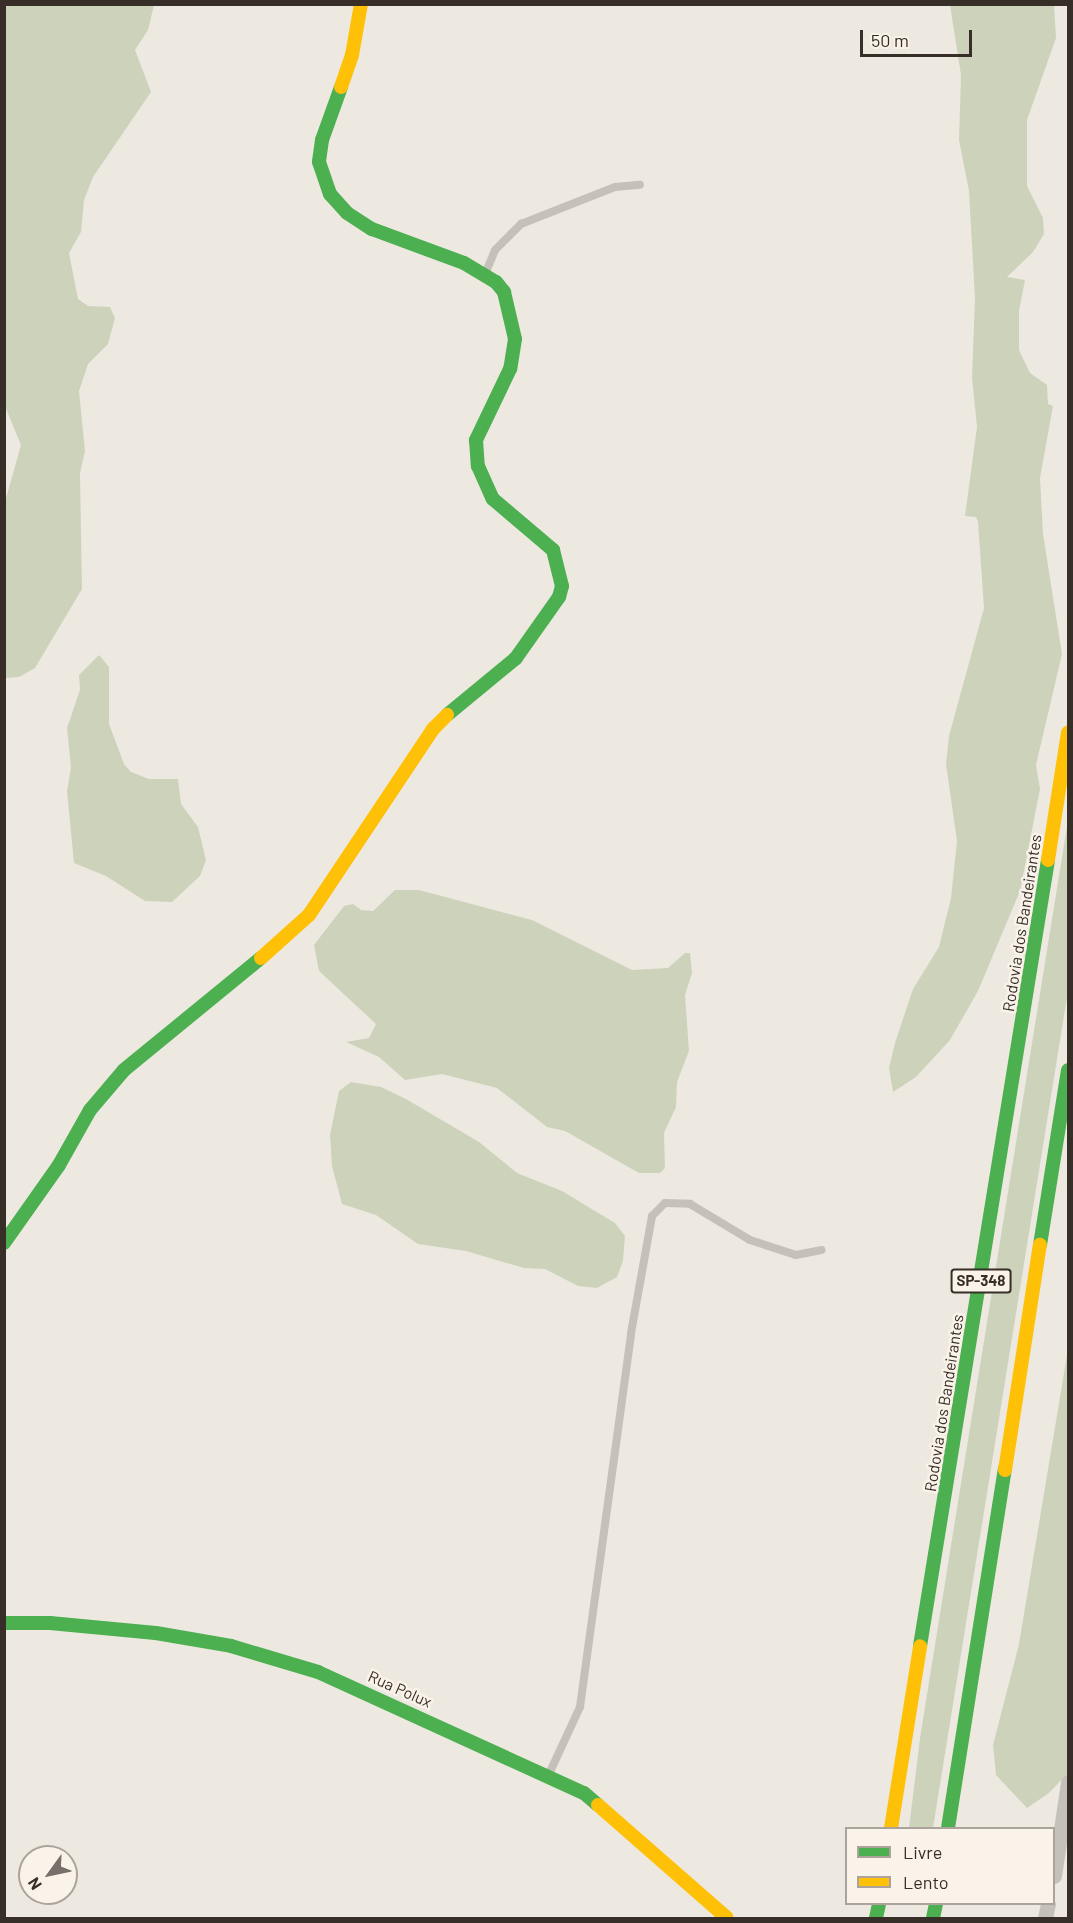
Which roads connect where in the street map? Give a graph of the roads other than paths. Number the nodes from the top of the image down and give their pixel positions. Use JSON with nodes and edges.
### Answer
{"nodes":[{"id":1,"x":361,"y":4,"type":"edge"},
{"id":2,"x":640,"y":186,"type":"dead end"},
{"id":3,"x":484,"y":275,"type":"junction"},
{"id":4,"x":1068,"y":733,"type":"edge"},
{"id":5,"x":1068,"y":1071,"type":"edge"},
{"id":6,"x":4,"y":1243,"type":"edge"},
{"id":7,"x":822,"y":1250,"type":"dead end"},
{"id":8,"x":4,"y":1623,"type":"edge"},
{"id":9,"x":548,"y":1775,"type":"junction"},
{"id":10,"x":1068,"y":1782,"type":"edge"},
{"id":11,"x":891,"y":1827,"type":"edge"},
{"id":12,"x":948,"y":1827,"type":"edge"},
{"id":13,"x":1055,"y":1863,"type":"edge"},
{"id":14,"x":727,"y":1918,"type":"edge"}],
"edges":[{"from":1,"to":3,"type":"main road"},
{"from":2,"to":3,"type":"lane"},
{"from":3,"to":6,"type":"main road"},
{"from":4,"to":11,"type":"main road","name":"Rodovia dos Bandeirantes","number":"SP-348"},
{"from":5,"to":12,"type":"main road","number":"SP-348"},
{"from":7,"to":9,"type":"lane"},
{"from":8,"to":9,"type":"main road","name":"Rua Polux"},
{"from":9,"to":14,"type":"main road","name":"Rua Polux"},
{"from":10,"to":13,"type":"street"}]}
